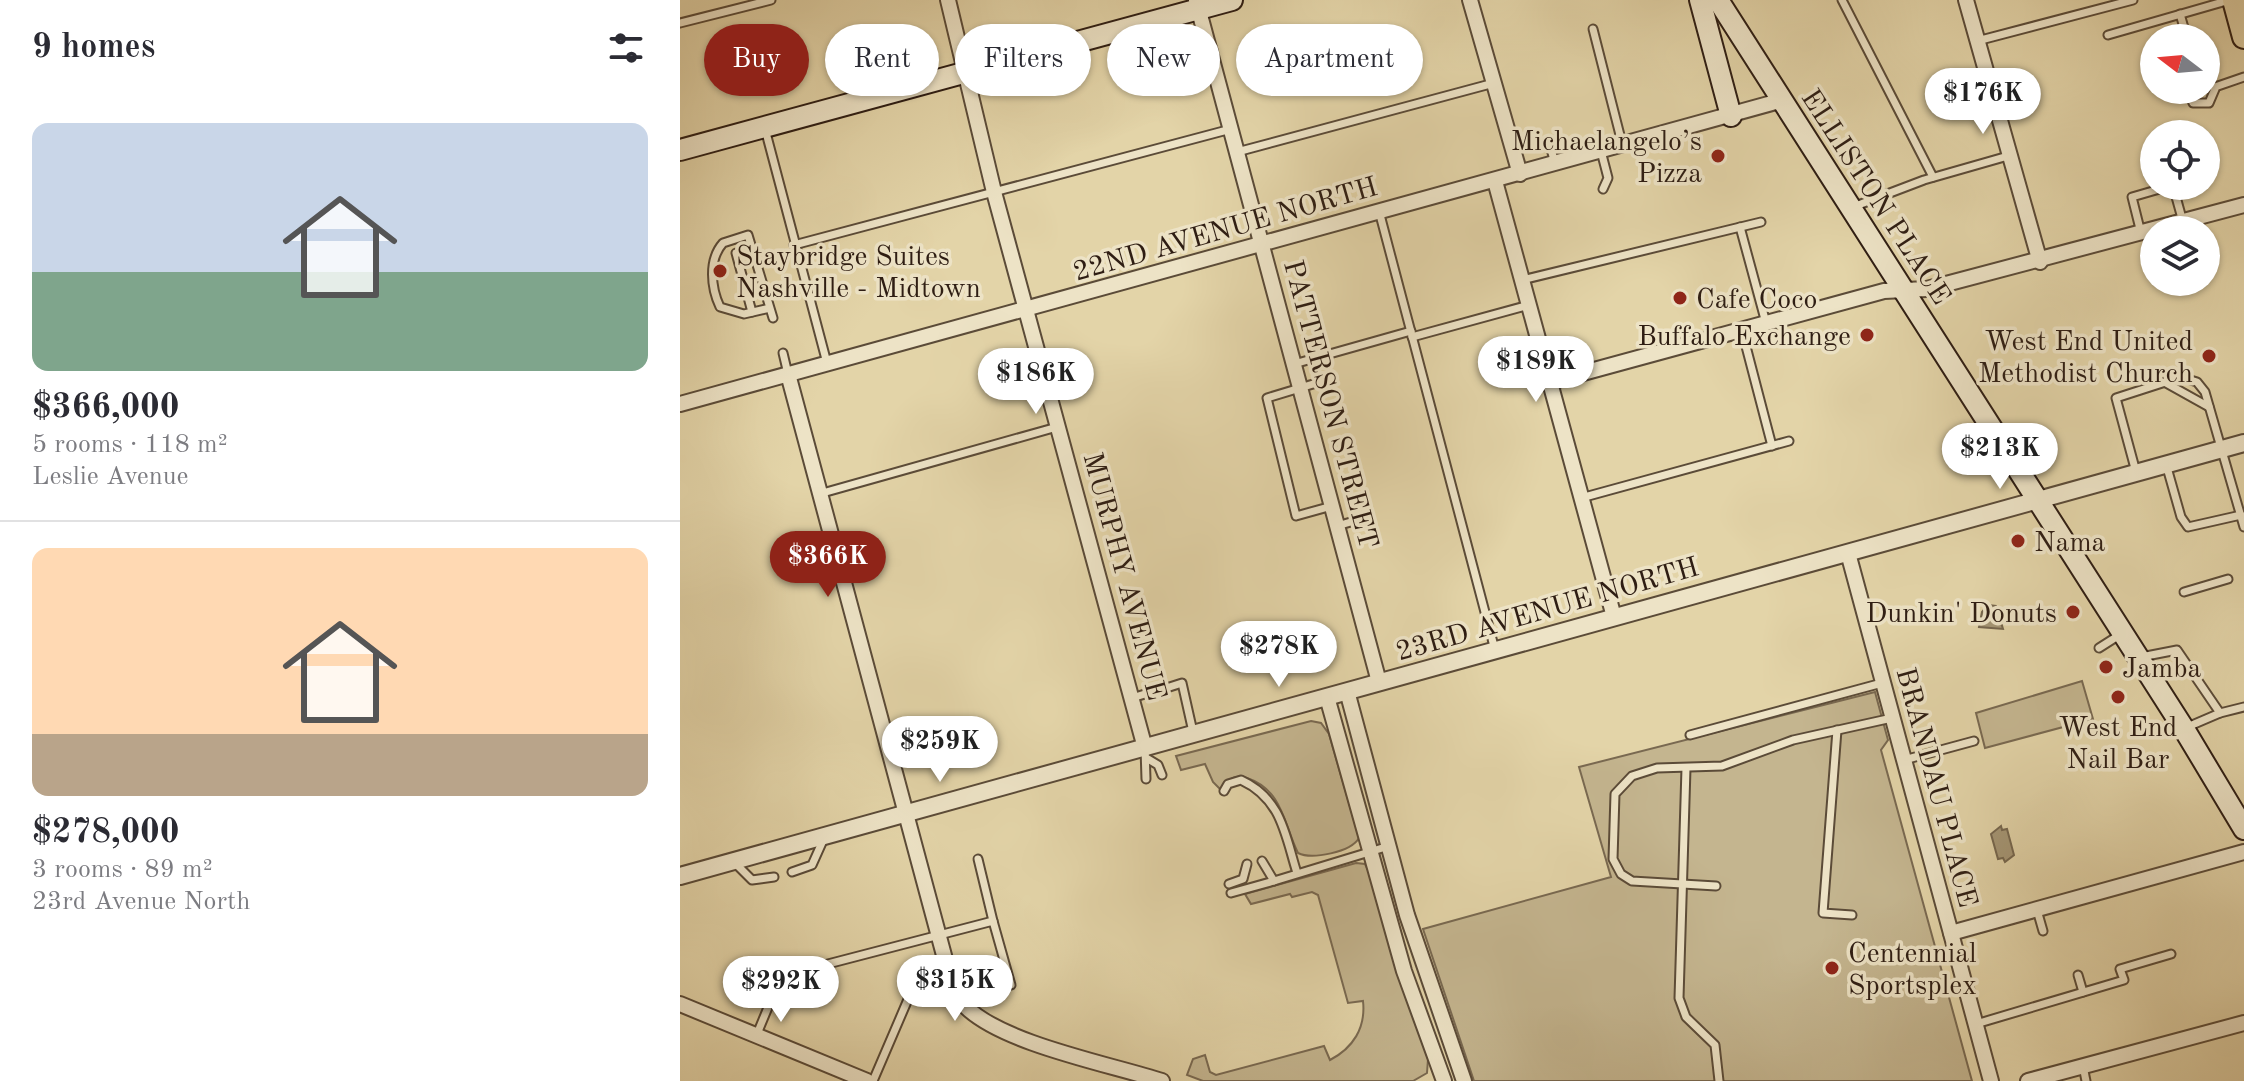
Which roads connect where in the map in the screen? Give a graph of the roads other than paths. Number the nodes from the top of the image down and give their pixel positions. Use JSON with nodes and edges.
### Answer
{"nodes":[{"id":1,"x":771,"y":0,"type":"edge"},
{"id":2,"x":948,"y":0,"type":"edge"},
{"id":3,"x":1232,"y":0,"type":"edge"},
{"id":4,"x":1470,"y":0,"type":"edge"},
{"id":5,"x":1700,"y":0,"type":"edge"},
{"id":6,"x":1718,"y":0,"type":"edge"},
{"id":7,"x":1842,"y":0,"type":"edge"},
{"id":8,"x":1966,"y":0,"type":"edge"},
{"id":9,"x":2133,"y":0,"type":"edge"},
{"id":10,"x":2185,"y":0,"type":"edge"},
{"id":11,"x":2232,"y":0,"type":"edge"},
{"id":12,"x":2111,"y":3,"type":"edge"},
{"id":13,"x":1197,"y":4,"type":"edge"},
{"id":14,"x":2046,"y":11,"type":"dead end"},
{"id":15,"x":2184,"y":13,"type":"junction"},
{"id":16,"x":2048,"y":22,"type":"junction"},
{"id":17,"x":680,"y":23,"type":"edge"},
{"id":18,"x":2185,"y":24,"type":"edge"},
{"id":19,"x":1593,"y":29,"type":"dead end"},
{"id":20,"x":955,"y":30,"type":"edge"},
{"id":21,"x":2108,"y":35,"type":"dead end"},
{"id":22,"x":1091,"y":36,"type":"edge"},
{"id":23,"x":2244,"y":37,"type":"edge"},
{"id":24,"x":1977,"y":41,"type":"junction"},
{"id":25,"x":955,"y":77,"type":"edge"},
{"id":26,"x":2244,"y":77,"type":"edge"},
{"id":27,"x":1494,"y":83,"type":"junction"},
{"id":28,"x":2220,"y":85,"type":"edge"},
{"id":29,"x":970,"y":96,"type":"edge"},
{"id":30,"x":1783,"y":100,"type":"junction"},
{"id":31,"x":1731,"y":116,"type":"junction"},
{"id":32,"x":765,"y":128,"type":"junction"},
{"id":33,"x":1231,"y":129,"type":"junction"},
{"id":34,"x":1549,"y":141,"type":"dead end"},
{"id":35,"x":1623,"y":145,"type":"junction"},
{"id":36,"x":680,"y":150,"type":"edge"},
{"id":37,"x":1601,"y":151,"type":"junction"},
{"id":38,"x":1237,"y":152,"type":"junction"},
{"id":39,"x":2008,"y":156,"type":"junction"},
{"id":40,"x":1555,"y":164,"type":"junction"},
{"id":41,"x":1520,"y":174,"type":"junction"},
{"id":42,"x":1933,"y":177,"type":"junction"},
{"id":43,"x":1495,"y":181,"type":"junction"},
{"id":44,"x":1603,"y":189,"type":"dead end"},
{"id":45,"x":994,"y":192,"type":"junction"},
{"id":46,"x":2140,"y":195,"type":"edge"},
{"id":47,"x":2244,"y":205,"type":"edge"},
{"id":48,"x":1851,"y":208,"type":"junction"},
{"id":49,"x":1379,"y":211,"type":"junction"},
{"id":50,"x":2205,"y":216,"type":"edge"},
{"id":51,"x":1761,"y":222,"type":"dead end"},
{"id":52,"x":1740,"y":227,"type":"junction"},
{"id":53,"x":2140,"y":229,"type":"edge"},
{"id":54,"x":2140,"y":233,"type":"edge"},
{"id":55,"x":794,"y":245,"type":"junction"},
{"id":56,"x":1262,"y":245,"type":"junction"},
{"id":57,"x":736,"y":253,"type":"dead end"},
{"id":58,"x":2040,"y":262,"type":"junction"},
{"id":59,"x":1522,"y":280,"type":"junction"},
{"id":60,"x":1903,"y":290,"type":"junction"},
{"id":61,"x":1529,"y":305,"type":"junction"},
{"id":62,"x":770,"y":308,"type":"junction"},
{"id":63,"x":1026,"y":311,"type":"junction"},
{"id":64,"x":752,"y":312,"type":"junction"},
{"id":65,"x":773,"y":318,"type":"dead end"},
{"id":66,"x":1766,"y":323,"type":"junction"},
{"id":67,"x":1742,"y":329,"type":"junction"},
{"id":68,"x":1411,"y":334,"type":"junction"},
{"id":69,"x":783,"y":353,"type":"dead end"},
{"id":70,"x":827,"y":363,"type":"junction"},
{"id":71,"x":1294,"y":364,"type":"junction"},
{"id":72,"x":788,"y":374,"type":"junction"},
{"id":73,"x":1323,"y":381,"type":"dead end"},
{"id":74,"x":1550,"y":382,"type":"junction"},
{"id":75,"x":2166,"y":383,"type":"junction"},
{"id":76,"x":1300,"y":389,"type":"junction"},
{"id":77,"x":680,"y":404,"type":"edge"},
{"id":78,"x":2209,"y":407,"type":"junction"},
{"id":79,"x":1059,"y":426,"type":"junction"},
{"id":80,"x":1789,"y":441,"type":"dead end"},
{"id":81,"x":2244,"y":443,"type":"edge"},
{"id":82,"x":1772,"y":446,"type":"junction"},
{"id":83,"x":2221,"y":450,"type":"junction"},
{"id":84,"x":2166,"y":464,"type":"junction"},
{"id":85,"x":2136,"y":472,"type":"junction"},
{"id":86,"x":819,"y":494,"type":"junction"},
{"id":87,"x":1581,"y":498,"type":"junction"},
{"id":88,"x":2039,"y":501,"type":"junction"},
{"id":89,"x":1332,"y":506,"type":"junction"},
{"id":90,"x":2241,"y":515,"type":"junction"},
{"id":91,"x":1361,"y":519,"type":"dead end"},
{"id":92,"x":1337,"y":526,"type":"junction"},
{"id":93,"x":2244,"y":527,"type":"edge"},
{"id":94,"x":1848,"y":553,"type":"junction"},
{"id":95,"x":2228,"y":579,"type":"dead end"},
{"id":96,"x":2184,"y":592,"type":"dead end"},
{"id":97,"x":1614,"y":617,"type":"junction"},
{"id":98,"x":2123,"y":633,"type":"junction"},
{"id":99,"x":2099,"y":648,"type":"dead end"},
{"id":100,"x":1495,"y":650,"type":"junction"},
{"id":101,"x":2139,"y":657,"type":"junction"},
{"id":102,"x":1379,"y":682,"type":"junction"},
{"id":103,"x":1882,"y":683,"type":"junction"},
{"id":104,"x":1157,"y":691,"type":"dead end"},
{"id":105,"x":1347,"y":691,"type":"junction"},
{"id":106,"x":1148,"y":693,"type":"dead end"},
{"id":107,"x":1327,"y":697,"type":"junction"},
{"id":108,"x":1132,"y":698,"type":"junction"},
{"id":109,"x":2244,"y":707,"type":"edge"},
{"id":110,"x":2220,"y":713,"type":"junction"},
{"id":111,"x":1892,"y":718,"type":"junction"},
{"id":112,"x":2184,"y":729,"type":"junction"},
{"id":113,"x":1837,"y":730,"type":"junction"},
{"id":114,"x":1194,"y":734,"type":"junction"},
{"id":115,"x":1690,"y":735,"type":"dead end"},
{"id":116,"x":1974,"y":741,"type":"dead end"},
{"id":117,"x":1147,"y":753,"type":"junction"},
{"id":118,"x":1904,"y":760,"type":"junction"},
{"id":119,"x":1686,"y":768,"type":"junction"},
{"id":120,"x":1162,"y":775,"type":"dead end"},
{"id":121,"x":1146,"y":779,"type":"dead end"},
{"id":122,"x":1224,"y":791,"type":"dead end"},
{"id":123,"x":906,"y":814,"type":"junction"},
{"id":124,"x":2244,"y":829,"type":"edge"},
{"id":125,"x":825,"y":836,"type":"junction"},
{"id":126,"x":1389,"y":846,"type":"junction"},
{"id":127,"x":1371,"y":850,"type":"junction"},
{"id":128,"x":2244,"y":852,"type":"edge"},
{"id":129,"x":978,"y":859,"type":"dead end"},
{"id":130,"x":734,"y":861,"type":"junction"},
{"id":131,"x":1262,"y":861,"type":"dead end"},
{"id":132,"x":1247,"y":864,"type":"dead end"},
{"id":133,"x":792,"y":872,"type":"dead end"},
{"id":134,"x":1297,"y":873,"type":"junction"},
{"id":135,"x":680,"y":876,"type":"edge"},
{"id":136,"x":774,"y":877,"type":"dead end"},
{"id":137,"x":1274,"y":881,"type":"junction"},
{"id":138,"x":1682,"y":884,"type":"junction"},
{"id":139,"x":1716,"y":886,"type":"dead end"},
{"id":140,"x":2036,"y":910,"type":"junction"},
{"id":141,"x":1852,"y":915,"type":"dead end"},
{"id":142,"x":993,"y":921,"type":"junction"},
{"id":143,"x":2043,"y":931,"type":"dead end"},
{"id":144,"x":1951,"y":933,"type":"junction"},
{"id":145,"x":939,"y":934,"type":"junction"},
{"id":146,"x":2171,"y":954,"type":"dead end"},
{"id":147,"x":949,"y":974,"type":"junction"},
{"id":148,"x":2078,"y":975,"type":"dead end"},
{"id":149,"x":1011,"y":985,"type":"dead end"},
{"id":150,"x":2083,"y":992,"type":"junction"},
{"id":151,"x":680,"y":1004,"type":"edge"},
{"id":152,"x":2244,"y":1023,"type":"edge"},
{"id":153,"x":1976,"y":1024,"type":"junction"},
{"id":154,"x":757,"y":1034,"type":"junction"},
{"id":155,"x":2084,"y":1074,"type":"edge"},
{"id":156,"x":1460,"y":1080,"type":"edge"},
{"id":157,"x":870,"y":1081,"type":"edge"},
{"id":158,"x":1162,"y":1081,"type":"edge"},
{"id":159,"x":1444,"y":1081,"type":"edge"},
{"id":160,"x":1719,"y":1081,"type":"edge"},
{"id":161,"x":1991,"y":1081,"type":"edge"},
{"id":162,"x":2028,"y":1081,"type":"edge"}],
"edges":[{"from":1,"to":17,"type":"lane"},
{"from":2,"to":20,"type":"street","name":"MURPHY AVENUE"},
{"from":3,"to":13,"type":"main road"},
{"from":4,"to":27,"type":"street"},
{"from":5,"to":31,"type":"main road"},
{"from":6,"to":30,"type":"main road","name":"ELLISTON PLACE"},
{"from":7,"to":42,"type":"lane"},
{"from":8,"to":24,"type":"street"},
{"from":9,"to":12,"type":"lane"},
{"from":10,"to":15,"type":"lane"},
{"from":11,"to":15,"type":"lane"},
{"from":11,"to":23,"type":"main road"},
{"from":12,"to":16,"type":"lane"},
{"from":13,"to":22,"type":"main road"},
{"from":13,"to":33,"type":"street","name":"PATTERSON STREET"},
{"from":14,"to":16,"type":"lane"},
{"from":15,"to":18,"type":"lane"},
{"from":15,"to":21,"type":"lane"},
{"from":16,"to":24,"type":"lane"},
{"from":19,"to":35,"type":"lane"},
{"from":24,"to":39,"type":"street"},
{"from":25,"to":32,"type":"main road"},
{"from":26,"to":28,"type":"lane"},
{"from":27,"to":38,"type":"lane"},
{"from":27,"to":41,"type":"street"},
{"from":29,"to":45,"type":"street","name":"MURPHY AVENUE"},
{"from":30,"to":31,"type":"street","name":"22ND AVENUE NORTH"},
{"from":30,"to":48,"type":"main road","name":"ELLISTON PLACE"},
{"from":31,"to":35,"type":"street","name":"22ND AVENUE NORTH"},
{"from":32,"to":36,"type":"main road"},
{"from":32,"to":55,"type":"lane"},
{"from":33,"to":38,"type":"street","name":"PATTERSON STREET"},
{"from":33,"to":45,"type":"lane"},
{"from":34,"to":40,"type":"lane"},
{"from":35,"to":37,"type":"street","name":"22ND AVENUE NORTH"},
{"from":37,"to":40,"type":"street","name":"22ND AVENUE NORTH"},
{"from":37,"to":44,"type":"lane"},
{"from":38,"to":56,"type":"street","name":"PATTERSON STREET"},
{"from":39,"to":42,"type":"lane"},
{"from":39,"to":58,"type":"street"},
{"from":40,"to":41,"type":"street","name":"22ND AVENUE NORTH"},
{"from":41,"to":43,"type":"street","name":"22ND AVENUE NORTH"},
{"from":42,"to":48,"type":"lane"},
{"from":43,"to":49,"type":"street","name":"22ND AVENUE NORTH"},
{"from":43,"to":59,"type":"street"},
{"from":45,"to":55,"type":"lane"},
{"from":45,"to":63,"type":"street","name":"MURPHY AVENUE"},
{"from":46,"to":53,"type":"lane"},
{"from":47,"to":50,"type":"street"},
{"from":48,"to":60,"type":"main road","name":"ELLISTON PLACE"},
{"from":49,"to":56,"type":"street","name":"22ND AVENUE NORTH"},
{"from":49,"to":68,"type":"lane"},
{"from":51,"to":52,"type":"lane"},
{"from":52,"to":59,"type":"lane"},
{"from":52,"to":66,"type":"lane"},
{"from":54,"to":58,"type":"street"},
{"from":55,"to":70,"type":"lane"},
{"from":56,"to":63,"type":"street","name":"22ND AVENUE NORTH"},
{"from":56,"to":71,"type":"street","name":"PATTERSON STREET"},
{"from":57,"to":64,"type":"lane"},
{"from":58,"to":60,"type":"street"},
{"from":59,"to":61,"type":"street"},
{"from":60,"to":66,"type":"street"},
{"from":60,"to":88,"type":"main road","name":"ELLISTON PLACE"},
{"from":61,"to":68,"type":"lane"},
{"from":61,"to":74,"type":"street"},
{"from":62,"to":64,"type":"lane"},
{"from":62,"to":64,"type":"lane"},
{"from":62,"to":65,"type":"lane"},
{"from":63,"to":70,"type":"street","name":"22ND AVENUE NORTH"},
{"from":63,"to":79,"type":"street","name":"MURPHY AVENUE"},
{"from":66,"to":67,"type":"street"},
{"from":67,"to":74,"type":"street"},
{"from":67,"to":82,"type":"lane"},
{"from":68,"to":71,"type":"lane"},
{"from":68,"to":100,"type":"lane"},
{"from":69,"to":72,"type":"lane"},
{"from":70,"to":72,"type":"street","name":"22ND AVENUE NORTH"},
{"from":71,"to":76,"type":"street","name":"PATTERSON STREET"},
{"from":72,"to":77,"type":"street","name":"22ND AVENUE NORTH"},
{"from":72,"to":86,"type":"street"},
{"from":73,"to":76,"type":"lane"},
{"from":74,"to":87,"type":"street"},
{"from":75,"to":78,"type":"lane"},
{"from":75,"to":78,"type":"lane"},
{"from":75,"to":85,"type":"lane"},
{"from":76,"to":89,"type":"street","name":"PATTERSON STREET"},
{"from":76,"to":89,"type":"lane"},
{"from":78,"to":83,"type":"lane"},
{"from":79,"to":86,"type":"lane"},
{"from":79,"to":108,"type":"street","name":"MURPHY AVENUE"},
{"from":80,"to":82,"type":"lane"},
{"from":81,"to":83,"type":"street","name":"23RD AVENUE NORTH"},
{"from":82,"to":87,"type":"lane"},
{"from":83,"to":84,"type":"street","name":"23RD AVENUE NORTH"},
{"from":83,"to":90,"type":"lane"},
{"from":84,"to":85,"type":"street","name":"23RD AVENUE NORTH"},
{"from":84,"to":90,"type":"lane"},
{"from":85,"to":88,"type":"street","name":"23RD AVENUE NORTH"},
{"from":86,"to":123,"type":"street"},
{"from":87,"to":97,"type":"street"},
{"from":88,"to":94,"type":"street","name":"23RD AVENUE NORTH"},
{"from":88,"to":98,"type":"main road","name":"ELLISTON PLACE"},
{"from":89,"to":92,"type":"street","name":"PATTERSON STREET"},
{"from":90,"to":93,"type":"lane"},
{"from":91,"to":92,"type":"lane"},
{"from":92,"to":102,"type":"street","name":"PATTERSON STREET"},
{"from":94,"to":97,"type":"street","name":"23RD AVENUE NORTH"},
{"from":94,"to":103,"type":"street","name":"BRANDAU PLACE"},
{"from":95,"to":96,"type":"lane"},
{"from":97,"to":100,"type":"street","name":"23RD AVENUE NORTH"},
{"from":98,"to":99,"type":"lane"},
{"from":98,"to":101,"type":"main road","name":"ELLISTON PLACE"},
{"from":100,"to":102,"type":"street","name":"23RD AVENUE NORTH"},
{"from":101,"to":110,"type":"lane"},
{"from":101,"to":112,"type":"main road","name":"ELLISTON PLACE"},
{"from":102,"to":105,"type":"street","name":"23RD AVENUE NORTH"},
{"from":103,"to":111,"type":"street","name":"BRANDAU PLACE"},
{"from":103,"to":115,"type":"lane"},
{"from":104,"to":114,"type":"lane"},
{"from":105,"to":107,"type":"street","name":"23RD AVENUE NORTH"},
{"from":105,"to":126,"type":"street"},
{"from":106,"to":108,"type":"lane"},
{"from":107,"to":114,"type":"street","name":"23RD AVENUE NORTH"},
{"from":107,"to":127,"type":"street"},
{"from":108,"to":117,"type":"street","name":"MURPHY AVENUE"},
{"from":109,"to":110,"type":"lane"},
{"from":110,"to":112,"type":"lane"},
{"from":111,"to":113,"type":"lane"},
{"from":111,"to":118,"type":"street","name":"BRANDAU PLACE"},
{"from":112,"to":124,"type":"main road","name":"ELLISTON PLACE"},
{"from":113,"to":119,"type":"lane"},
{"from":113,"to":141,"type":"lane"},
{"from":114,"to":117,"type":"street","name":"23RD AVENUE NORTH"},
{"from":116,"to":118,"type":"lane"},
{"from":117,"to":120,"type":"lane"},
{"from":117,"to":121,"type":"lane"},
{"from":117,"to":123,"type":"street","name":"23RD AVENUE NORTH"},
{"from":118,"to":144,"type":"street","name":"BRANDAU PLACE"},
{"from":119,"to":138,"type":"lane"},
{"from":119,"to":138,"type":"lane"},
{"from":122,"to":134,"type":"lane"},
{"from":123,"to":125,"type":"street","name":"23RD AVENUE NORTH"},
{"from":123,"to":145,"type":"street"},
{"from":125,"to":130,"type":"street","name":"23RD AVENUE NORTH"},
{"from":125,"to":133,"type":"lane"},
{"from":126,"to":127,"type":"lane"},
{"from":126,"to":156,"type":"street"},
{"from":127,"to":134,"type":"lane"},
{"from":127,"to":159,"type":"street"},
{"from":128,"to":140,"type":"street"},
{"from":129,"to":142,"type":"lane"},
{"from":130,"to":135,"type":"street","name":"23RD AVENUE NORTH"},
{"from":130,"to":136,"type":"lane"},
{"from":131,"to":137,"type":"lane"},
{"from":132,"to":137,"type":"lane"},
{"from":134,"to":137,"type":"lane"},
{"from":138,"to":139,"type":"lane"},
{"from":138,"to":160,"type":"lane"},
{"from":140,"to":143,"type":"lane"},
{"from":140,"to":144,"type":"street"},
{"from":142,"to":145,"type":"lane"},
{"from":142,"to":149,"type":"lane"},
{"from":144,"to":153,"type":"street","name":"BRANDAU PLACE"},
{"from":145,"to":147,"type":"street"},
{"from":145,"to":154,"type":"lane"},
{"from":146,"to":150,"type":"lane"},
{"from":147,"to":157,"type":"lane"},
{"from":147,"to":158,"type":"street"},
{"from":148,"to":150,"type":"lane"},
{"from":150,"to":153,"type":"lane"},
{"from":151,"to":154,"type":"street"},
{"from":152,"to":155,"type":"street"},
{"from":153,"to":161,"type":"street","name":"BRANDAU PLACE"},
{"from":154,"to":157,"type":"street"},
{"from":155,"to":162,"type":"street"}]}
